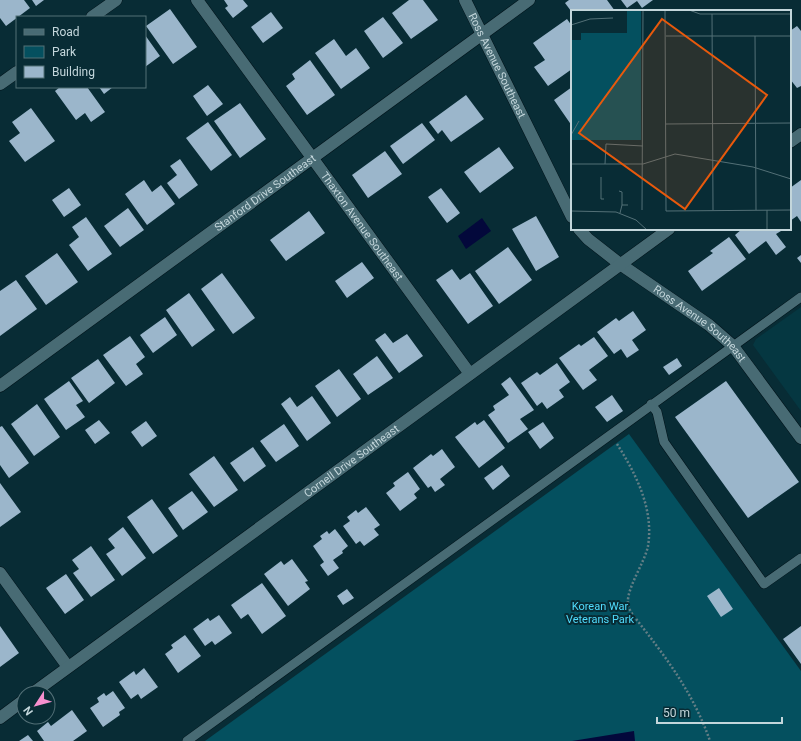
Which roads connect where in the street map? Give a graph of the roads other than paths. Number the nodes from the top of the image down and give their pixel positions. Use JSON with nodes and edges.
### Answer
{"nodes":[{"id":1,"x":116,"y":0,"type":"edge"},
{"id":2,"x":197,"y":0,"type":"edge"},
{"id":3,"x":466,"y":0,"type":"edge"},
{"id":4,"x":530,"y":0,"type":"edge"},
{"id":5,"x":93,"y":16,"type":"edge"},
{"id":6,"x":483,"y":34,"type":"junction"},
{"id":7,"x":16,"y":73,"type":"edge"},
{"id":8,"x":0,"y":84,"type":"edge"},
{"id":9,"x":801,"y":134,"type":"edge"},
{"id":10,"x":791,"y":141,"type":"edge"},
{"id":11,"x":313,"y":158,"type":"junction"},
{"id":12,"x":571,"y":215,"type":"edge"},
{"id":13,"x":580,"y":230,"type":"edge"},
{"id":14,"x":668,"y":230,"type":"edge"},
{"id":15,"x":620,"y":264,"type":"junction"},
{"id":16,"x":801,"y":297,"type":"edge"},
{"id":17,"x":733,"y":346,"type":"junction"},
{"id":18,"x":470,"y":374,"type":"junction"},
{"id":19,"x":0,"y":386,"type":"edge"},
{"id":20,"x":651,"y":404,"type":"junction"},
{"id":21,"x":801,"y":438,"type":"edge"},
{"id":22,"x":801,"y":558,"type":"edge"},
{"id":23,"x":0,"y":573,"type":"edge"},
{"id":24,"x":68,"y":667,"type":"junction"},
{"id":25,"x":44,"y":685,"type":"edge"},
{"id":26,"x":16,"y":706,"type":"edge"},
{"id":27,"x":0,"y":718,"type":"edge"},
{"id":28,"x":187,"y":741,"type":"edge"}],
"edges":[{"from":1,"to":5,"type":"street"},
{"from":2,"to":11,"type":"street","name":"Thaxton Avenue Southeast"},
{"from":3,"to":6,"type":"street","name":"Ross Avenue Southeast"},
{"from":4,"to":6,"type":"street","name":"Stanford Drive Southeast"},
{"from":6,"to":11,"type":"street","name":"Stanford Drive Southeast"},
{"from":6,"to":12,"type":"street","name":"Ross Avenue Southeast"},
{"from":7,"to":8,"type":"street"},
{"from":9,"to":10,"type":"street"},
{"from":11,"to":18,"type":"street","name":"Thaxton Avenue Southeast"},
{"from":11,"to":19,"type":"street","name":"Stanford Drive Southeast"},
{"from":13,"to":15,"type":"street","name":"Ross Avenue Southeast"},
{"from":14,"to":15,"type":"street","name":"Cornell Drive Southeast"},
{"from":15,"to":17,"type":"street","name":"Ross Avenue Southeast"},
{"from":15,"to":18,"type":"street","name":"Cornell Drive Southeast"},
{"from":16,"to":17,"type":"lane"},
{"from":17,"to":20,"type":"lane"},
{"from":17,"to":21,"type":"street","name":"Ross Avenue Southeast"},
{"from":18,"to":24,"type":"street","name":"Cornell Drive Southeast"},
{"from":20,"to":22,"type":"lane"},
{"from":20,"to":28,"type":"lane"},
{"from":23,"to":24,"type":"street"},
{"from":24,"to":25,"type":"street","name":"Cornell Drive Southeast"},
{"from":26,"to":27,"type":"street"}]}
